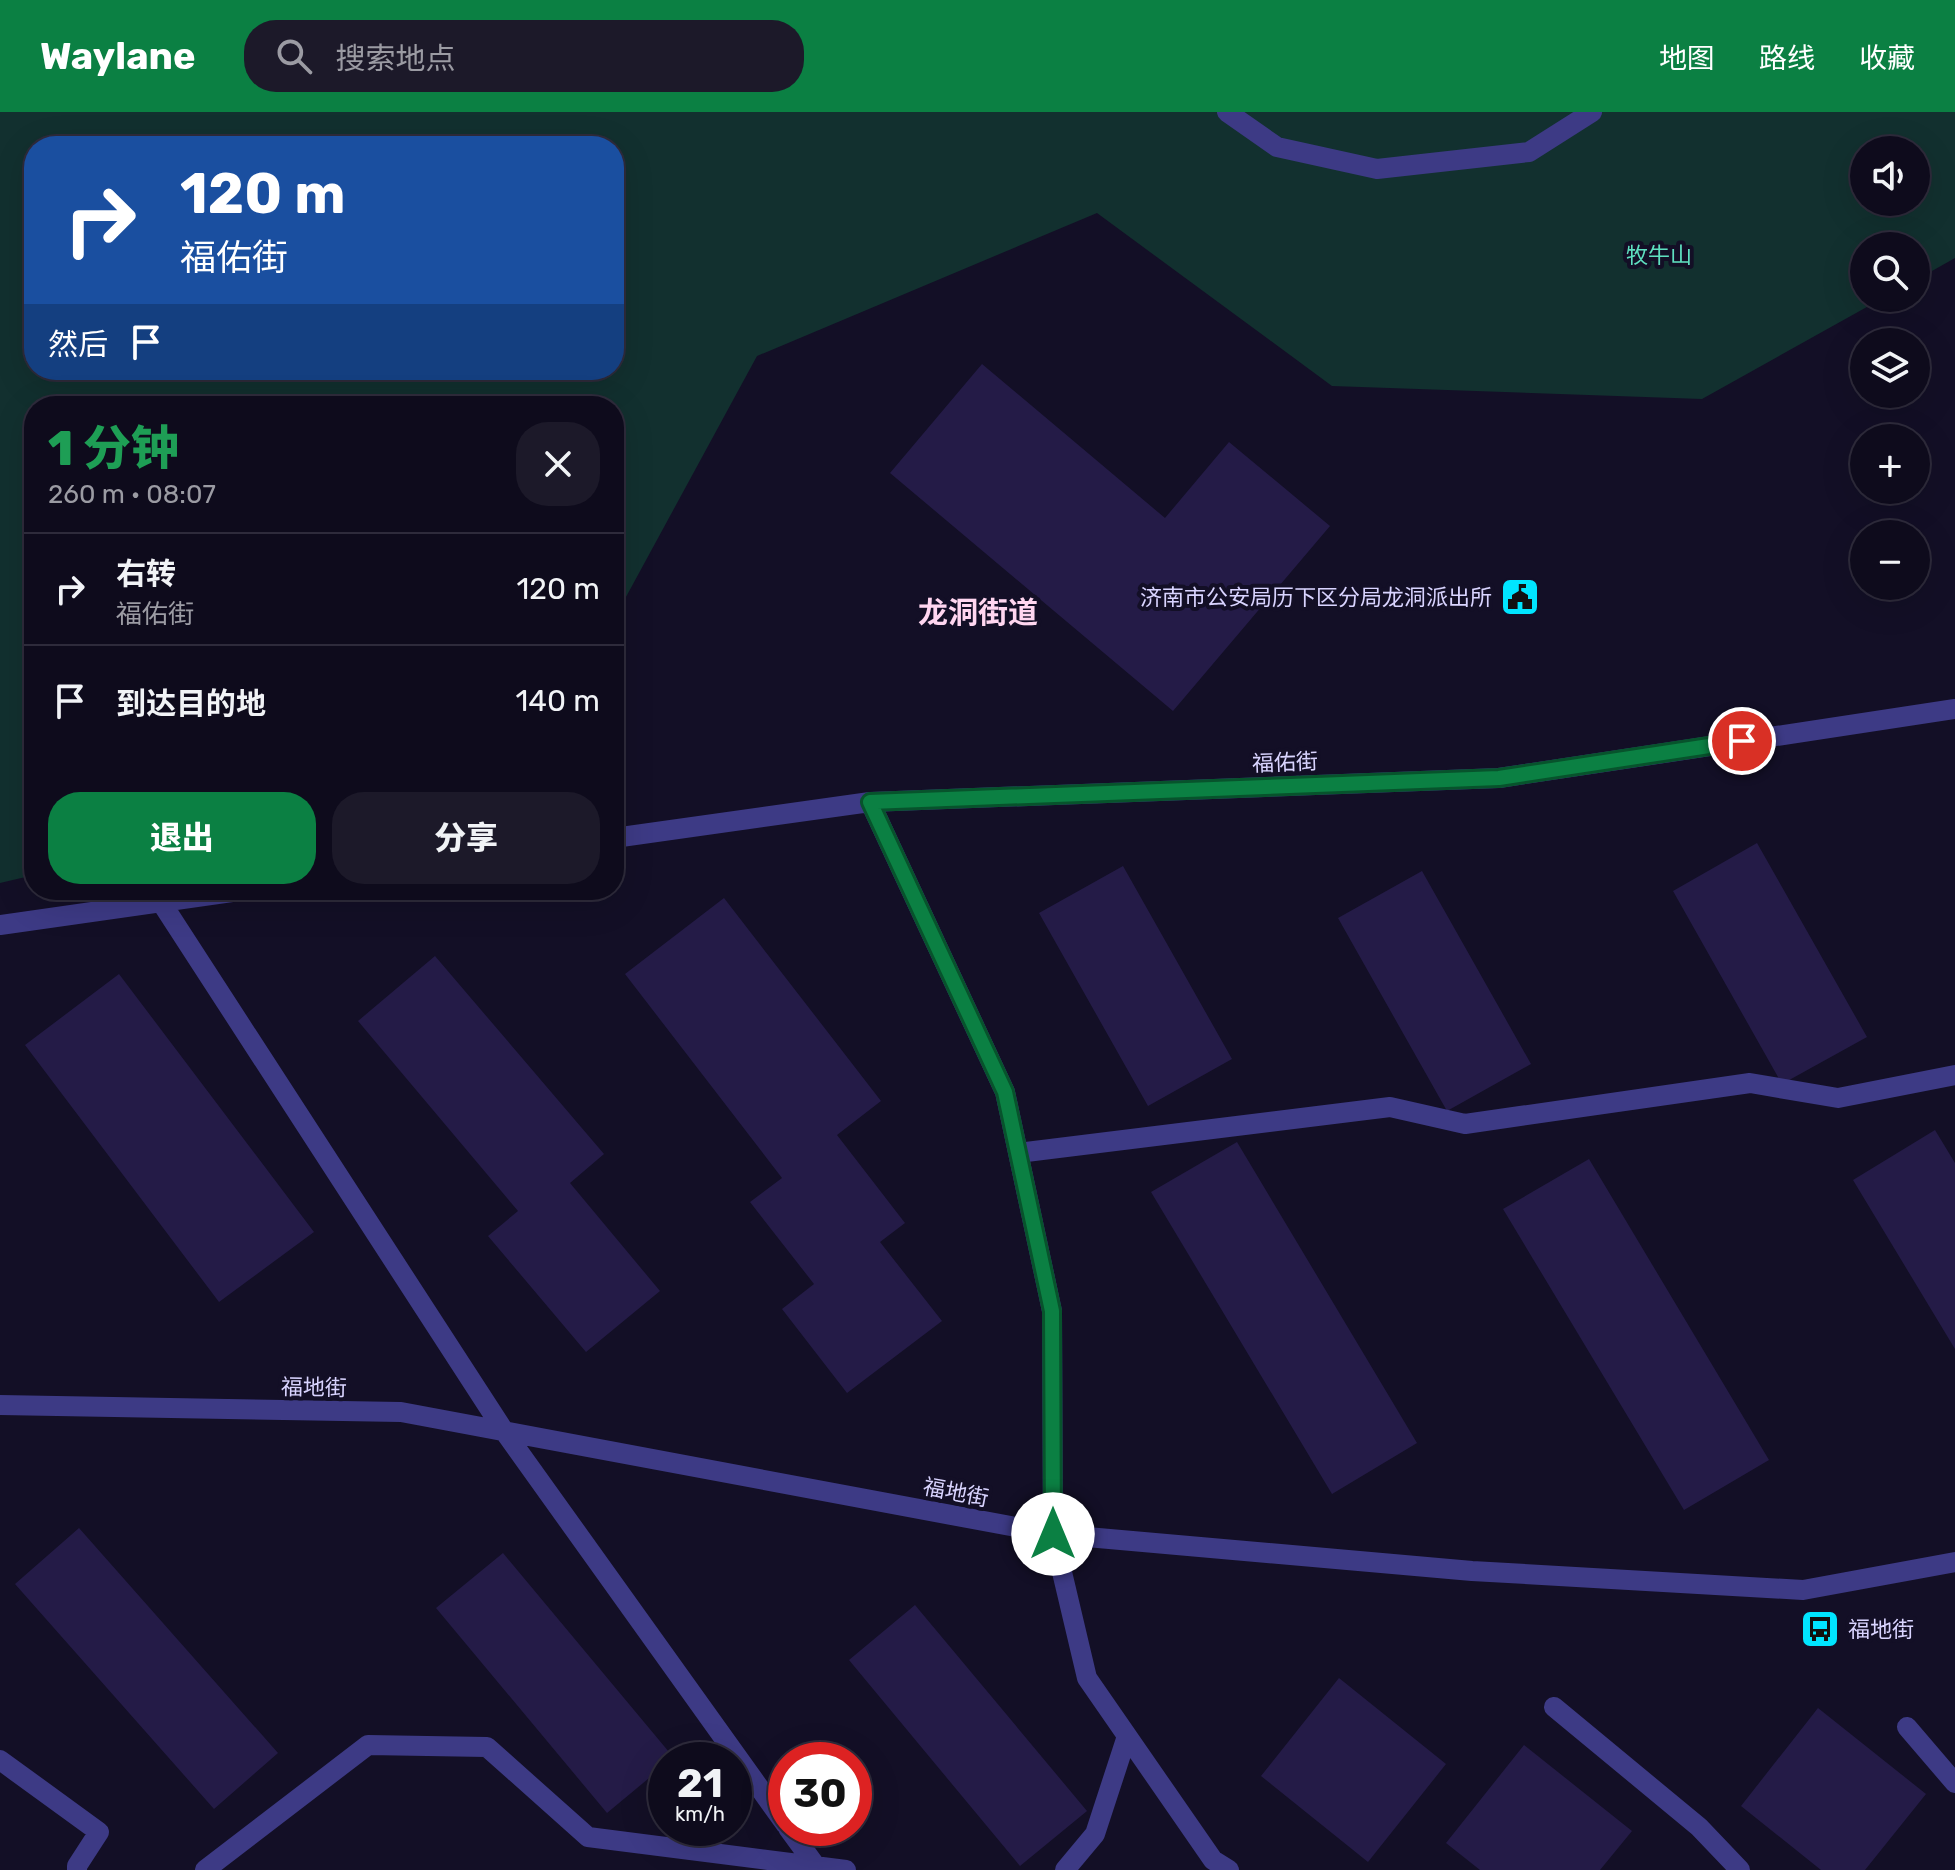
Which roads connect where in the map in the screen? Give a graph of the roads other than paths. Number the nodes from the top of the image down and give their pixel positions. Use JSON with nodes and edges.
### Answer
{"nodes":[{"id":1,"x":1227,"y":112,"type":"edge"},
{"id":2,"x":1592,"y":112,"type":"edge"},
{"id":3,"x":1955,"y":709,"type":"edge"},
{"id":4,"x":870,"y":802,"type":"junction"},
{"id":5,"x":624,"y":837,"type":"edge"},
{"id":6,"x":175,"y":900,"type":"edge"},
{"id":7,"x":161,"y":902,"type":"junction"},
{"id":8,"x":0,"y":925,"type":"edge"},
{"id":9,"x":1955,"y":1075,"type":"edge"},
{"id":10,"x":1018,"y":1153,"type":"junction"},
{"id":11,"x":0,"y":1405,"type":"edge"},
{"id":12,"x":504,"y":1431,"type":"junction"},
{"id":13,"x":1053,"y":1534,"type":"junction"},
{"id":14,"x":1955,"y":1562,"type":"edge"},
{"id":15,"x":1554,"y":1707,"type":"dead end"},
{"id":16,"x":1907,"y":1727,"type":"dead end"},
{"id":17,"x":1127,"y":1736,"type":"junction"},
{"id":18,"x":0,"y":1760,"type":"edge"},
{"id":19,"x":1955,"y":1783,"type":"edge"},
{"id":20,"x":768,"y":1800,"type":"edge"},
{"id":21,"x":804,"y":1846,"type":"edge"},
{"id":22,"x":824,"y":1868,"type":"edge"},
{"id":23,"x":77,"y":1870,"type":"edge"},
{"id":24,"x":205,"y":1870,"type":"edge"},
{"id":25,"x":846,"y":1870,"type":"edge"},
{"id":26,"x":1065,"y":1870,"type":"edge"},
{"id":27,"x":1229,"y":1870,"type":"edge"},
{"id":28,"x":1740,"y":1870,"type":"edge"}],
"edges":[{"from":1,"to":2,"type":"street"},
{"from":3,"to":4,"type":"street","name":"福佑街"},
{"from":4,"to":5,"type":"street","name":"福佑街"},
{"from":4,"to":10,"type":"street"},
{"from":6,"to":7,"type":"street"},
{"from":7,"to":8,"type":"street"},
{"from":7,"to":12,"type":"street"},
{"from":9,"to":10,"type":"street"},
{"from":10,"to":13,"type":"street"},
{"from":11,"to":12,"type":"street","name":"福地街"},
{"from":12,"to":13,"type":"street","name":"福地街"},
{"from":12,"to":20,"type":"street"},
{"from":13,"to":14,"type":"street","name":"福地街"},
{"from":13,"to":17,"type":"street"},
{"from":15,"to":28,"type":"street"},
{"from":16,"to":19,"type":"street"},
{"from":17,"to":26,"type":"street"},
{"from":17,"to":27,"type":"street"},
{"from":18,"to":23,"type":"street"},
{"from":21,"to":22,"type":"street"},
{"from":22,"to":24,"type":"street"},
{"from":22,"to":25,"type":"street"}]}
